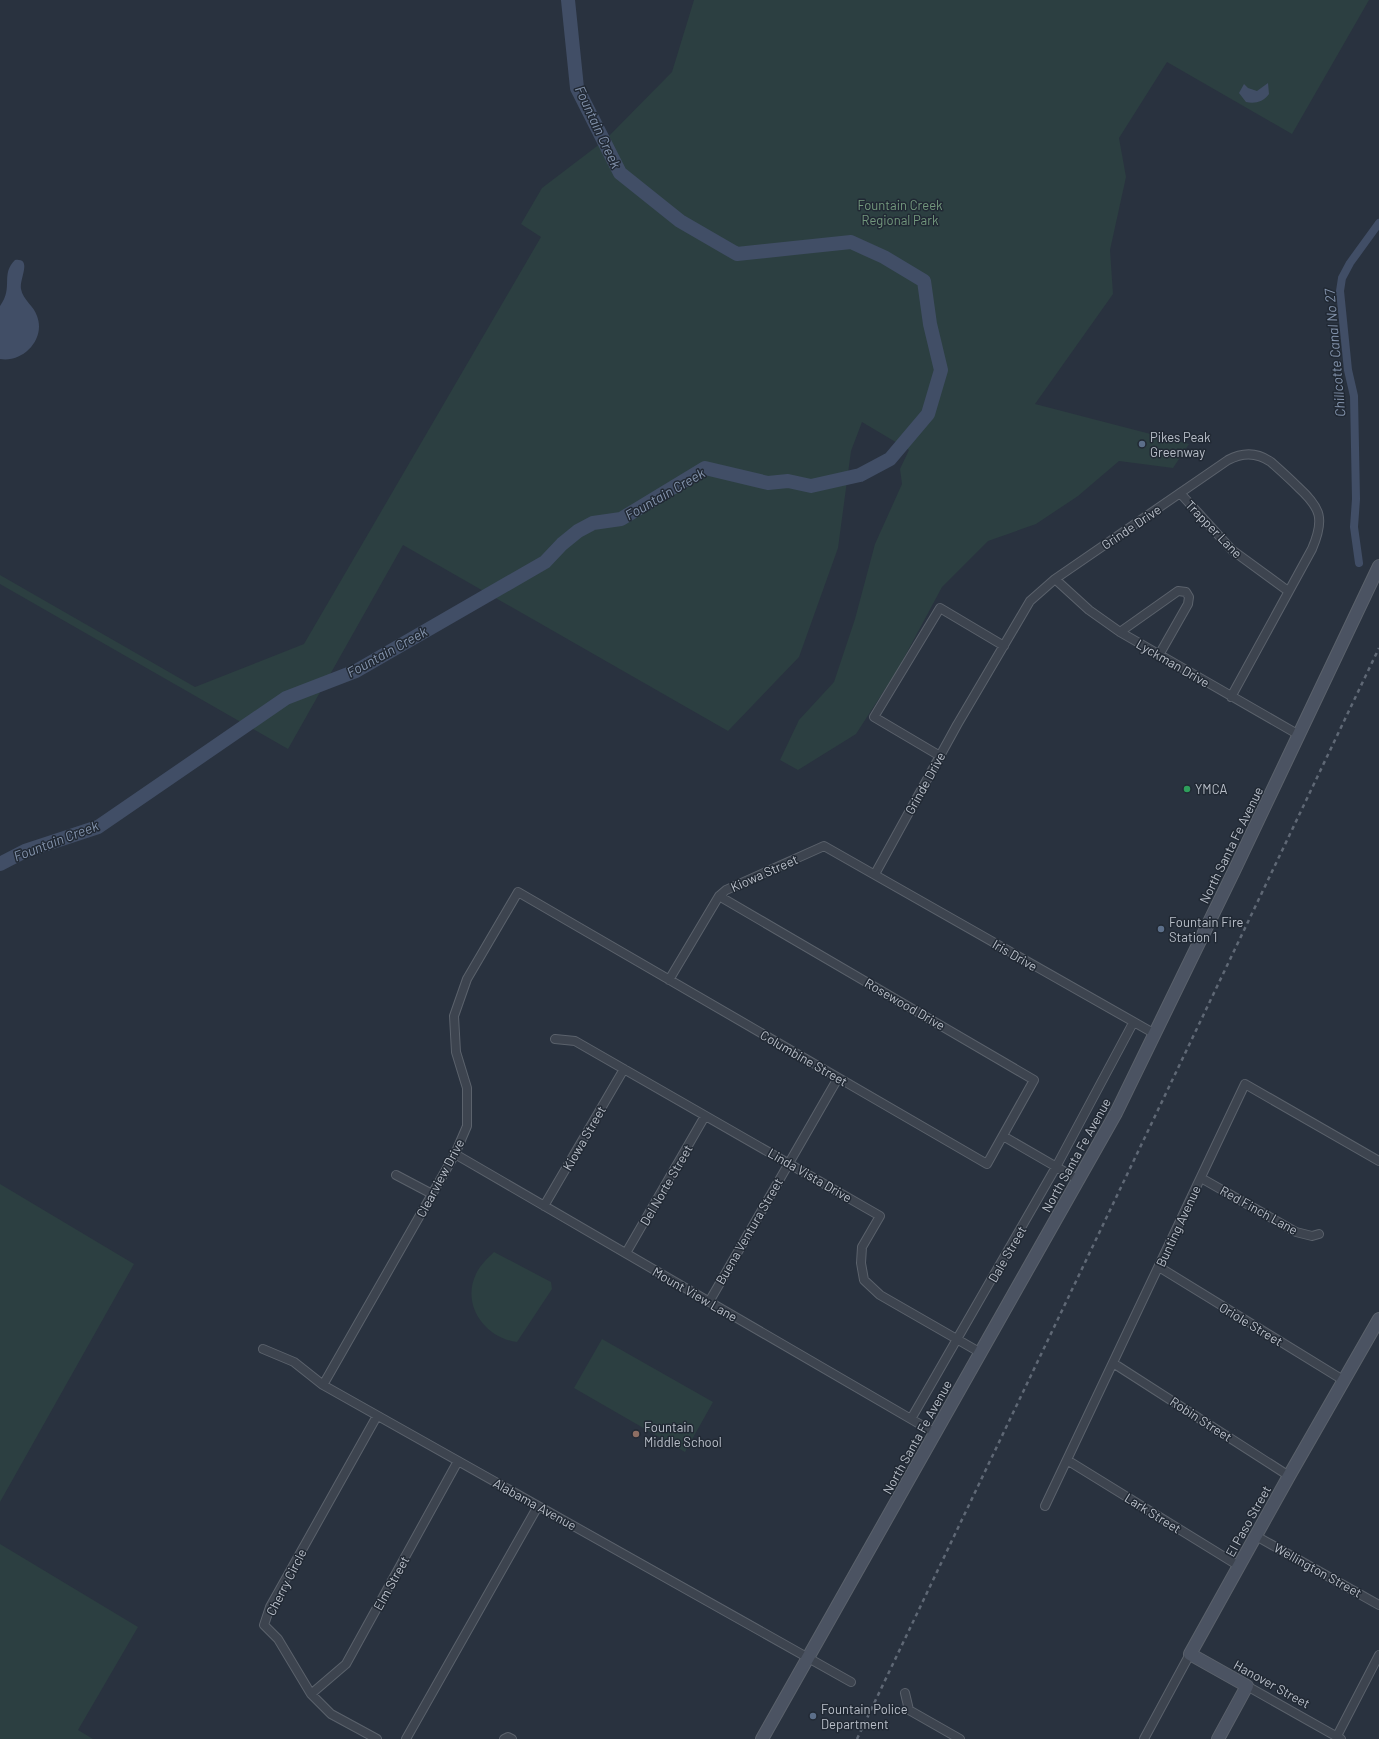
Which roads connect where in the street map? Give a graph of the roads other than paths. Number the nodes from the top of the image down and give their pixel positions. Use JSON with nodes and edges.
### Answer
{"nodes":[{"id":1,"x":1180,"y":493,"type":"junction"},
{"id":2,"x":1379,"y":566,"type":"edge"},
{"id":3,"x":1055,"y":579,"type":"junction"},
{"id":4,"x":1288,"y":591,"type":"junction"},
{"id":5,"x":1120,"y":632,"type":"junction"},
{"id":6,"x":1004,"y":646,"type":"junction"},
{"id":7,"x":1159,"y":655,"type":"junction"},
{"id":8,"x":1231,"y":697,"type":"junction"},
{"id":9,"x":1299,"y":735,"type":"junction"},
{"id":10,"x":940,"y":756,"type":"junction"},
{"id":11,"x":875,"y":874,"type":"junction"},
{"id":12,"x":518,"y":892,"type":"joint"},
{"id":13,"x":719,"y":896,"type":"junction"},
{"id":14,"x":669,"y":980,"type":"junction"},
{"id":15,"x":1133,"y":1022,"type":"junction"},
{"id":16,"x":1155,"y":1034,"type":"junction"},
{"id":17,"x":555,"y":1039,"type":"dead end"},
{"id":18,"x":624,"y":1069,"type":"junction"},
{"id":19,"x":838,"y":1078,"type":"junction"},
{"id":20,"x":705,"y":1116,"type":"junction"},
{"id":21,"x":1003,"y":1136,"type":"junction"},
{"id":22,"x":455,"y":1154,"type":"junction"},
{"id":23,"x":1379,"y":1161,"type":"edge"},
{"id":24,"x":789,"y":1163,"type":"junction"},
{"id":25,"x":1056,"y":1167,"type":"junction"},
{"id":26,"x":396,"y":1175,"type":"dead end"},
{"id":27,"x":1201,"y":1178,"type":"junction"},
{"id":28,"x":1079,"y":1180,"type":"junction"},
{"id":29,"x":432,"y":1194,"type":"junction"},
{"id":30,"x":544,"y":1206,"type":"junction"},
{"id":31,"x":1319,"y":1234,"type":"dead end"},
{"id":32,"x":626,"y":1254,"type":"junction"},
{"id":33,"x":1159,"y":1267,"type":"junction"},
{"id":34,"x":709,"y":1302,"type":"junction"},
{"id":35,"x":1379,"y":1319,"type":"edge"},
{"id":36,"x":958,"y":1340,"type":"junction"},
{"id":37,"x":263,"y":1349,"type":"dead end"},
{"id":38,"x":981,"y":1353,"type":"junction"},
{"id":39,"x":1113,"y":1363,"type":"junction"},
{"id":40,"x":1343,"y":1380,"type":"junction"},
{"id":41,"x":323,"y":1385,"type":"junction"},
{"id":42,"x":377,"y":1416,"type":"junction"},
{"id":43,"x":911,"y":1419,"type":"junction"},
{"id":44,"x":935,"y":1433,"type":"junction"},
{"id":45,"x":1067,"y":1460,"type":"junction"},
{"id":46,"x":458,"y":1462,"type":"junction"},
{"id":47,"x":1289,"y":1476,"type":"junction"},
{"id":48,"x":538,"y":1506,"type":"junction"},
{"id":49,"x":1045,"y":1506,"type":"dead end"},
{"id":50,"x":1256,"y":1536,"type":"junction"},
{"id":51,"x":1239,"y":1566,"type":"junction"},
{"id":52,"x":1379,"y":1605,"type":"edge"},
{"id":53,"x":1190,"y":1654,"type":"junction"},
{"id":54,"x":1379,"y":1655,"type":"edge"},
{"id":55,"x":808,"y":1658,"type":"junction"},
{"id":56,"x":851,"y":1682,"type":"dead end"},
{"id":57,"x":1247,"y":1686,"type":"junction"},
{"id":58,"x":311,"y":1694,"type":"junction"},
{"id":59,"x":905,"y":1694,"type":"dead end"},
{"id":60,"x":1339,"y":1738,"type":"edge"},
{"id":61,"x":377,"y":1739,"type":"edge"},
{"id":62,"x":406,"y":1739,"type":"edge"},
{"id":63,"x":762,"y":1739,"type":"edge"},
{"id":64,"x":960,"y":1739,"type":"edge"},
{"id":65,"x":1144,"y":1739,"type":"edge"},
{"id":66,"x":1218,"y":1739,"type":"edge"}],
"edges":[{"from":1,"to":3,"type":"street","name":"Grinde Drive"},
{"from":1,"to":4,"type":"street","name":"Trapper Lane"},
{"from":1,"to":4,"type":"street","name":"Grinde Drive"},
{"from":2,"to":9,"type":"main road","name":"North Santa Fe Avenue"},
{"from":3,"to":5,"type":"street","name":"Lyckman Drive"},
{"from":3,"to":6,"type":"street","name":"Grinde Drive"},
{"from":4,"to":8,"type":"street","name":"Grinde Drive"},
{"from":5,"to":7,"type":"street","name":"Lyckman Drive"},
{"from":5,"to":7,"type":"street"},
{"from":6,"to":10,"type":"street","name":"Grinde Drive"},
{"from":6,"to":10,"type":"street"},
{"from":7,"to":8,"type":"street","name":"Lyckman Drive"},
{"from":8,"to":9,"type":"street","name":"Lyckman Drive"},
{"from":9,"to":16,"type":"main road","name":"North Santa Fe Avenue"},
{"from":10,"to":11,"type":"street","name":"Grinde Drive"},
{"from":11,"to":13,"type":"street","name":"Kiowa Street"},
{"from":11,"to":15,"type":"street","name":"Iris Drive"},
{"from":12,"to":14,"type":"street","name":"Columbine Street"},
{"from":12,"to":22,"type":"street","name":"Clearview Drive"},
{"from":13,"to":14,"type":"street","name":"Kiowa Street"},
{"from":13,"to":21,"type":"street","name":"Rosewood Drive"},
{"from":14,"to":19,"type":"street","name":"Columbine Street"},
{"from":15,"to":16,"type":"street","name":"Iris Drive"},
{"from":15,"to":25,"type":"street","name":"Dale Street"},
{"from":16,"to":28,"type":"main road","name":"North Santa Fe Avenue"},
{"from":17,"to":18,"type":"street","name":"Linda Vista Drive"},
{"from":18,"to":20,"type":"street","name":"Linda Vista Drive"},
{"from":18,"to":30,"type":"street","name":"Kiowa Street"},
{"from":19,"to":21,"type":"street","name":"Columbine Street"},
{"from":19,"to":24,"type":"street","name":"Buena Ventura Street"},
{"from":20,"to":24,"type":"street","name":"Linda Vista Drive"},
{"from":20,"to":32,"type":"street","name":"Del Norte Street"},
{"from":21,"to":25,"type":"street"},
{"from":22,"to":29,"type":"street","name":"Clearview Drive"},
{"from":22,"to":30,"type":"street","name":"Mount View Lane"},
{"from":23,"to":27,"type":"street","name":"Bunting Avenue"},
{"from":24,"to":34,"type":"street","name":"Buena Ventura Street"},
{"from":24,"to":36,"type":"street","name":"Linda Vista Drive"},
{"from":25,"to":28,"type":"street"},
{"from":25,"to":36,"type":"street","name":"Dale Street"},
{"from":26,"to":29,"type":"street"},
{"from":27,"to":31,"type":"street","name":"Red Finch Lane"},
{"from":27,"to":33,"type":"street","name":"Bunting Avenue"},
{"from":28,"to":38,"type":"main road","name":"North Santa Fe Avenue"},
{"from":29,"to":41,"type":"street","name":"Clearview Drive"},
{"from":30,"to":32,"type":"street","name":"Mount View Lane"},
{"from":32,"to":34,"type":"street","name":"Mount View Lane"},
{"from":33,"to":39,"type":"street","name":"Bunting Avenue"},
{"from":33,"to":40,"type":"street","name":"Oriole Street"},
{"from":34,"to":43,"type":"street","name":"Mount View Lane"},
{"from":35,"to":40,"type":"main road","name":"El Paso Street"},
{"from":36,"to":38,"type":"street","name":"Linda Vista Drive"},
{"from":36,"to":43,"type":"street","name":"Dale Street"},
{"from":37,"to":41,"type":"street","name":"Alabama Avenue"},
{"from":38,"to":44,"type":"main road","name":"North Santa Fe Avenue"},
{"from":39,"to":45,"type":"street","name":"Bunting Avenue"},
{"from":39,"to":47,"type":"street","name":"Robin Street"},
{"from":40,"to":47,"type":"main road","name":"El Paso Street"},
{"from":41,"to":42,"type":"street","name":"Alabama Avenue"},
{"from":42,"to":46,"type":"street","name":"Alabama Avenue"},
{"from":42,"to":58,"type":"street","name":"Cherry Circle"},
{"from":43,"to":44,"type":"street","name":"Mount View Lane"},
{"from":44,"to":55,"type":"main road","name":"North Santa Fe Avenue"},
{"from":45,"to":49,"type":"street","name":"Bunting Avenue"},
{"from":45,"to":51,"type":"street","name":"Lark Street"},
{"from":46,"to":48,"type":"street","name":"Alabama Avenue"},
{"from":46,"to":58,"type":"street","name":"Elm Street"},
{"from":47,"to":50,"type":"main road","name":"El Paso Street"},
{"from":48,"to":55,"type":"street","name":"Alabama Avenue"},
{"from":48,"to":62,"type":"street"},
{"from":50,"to":51,"type":"main road","name":"El Paso Street"},
{"from":50,"to":52,"type":"street","name":"Wellington Street"},
{"from":51,"to":53,"type":"main road","name":"El Paso Street"},
{"from":53,"to":57,"type":"main road","name":"Hanover Street"},
{"from":53,"to":65,"type":"street","name":"El Paso Street"},
{"from":54,"to":60,"type":"street"},
{"from":55,"to":56,"type":"street","name":"Alabama Avenue"},
{"from":55,"to":63,"type":"main road","name":"North Santa Fe Avenue"},
{"from":57,"to":60,"type":"street","name":"Hanover Street"},
{"from":57,"to":66,"type":"main road"},
{"from":58,"to":61,"type":"street","name":"Cherry Circle"},
{"from":59,"to":64,"type":"street"}]}
